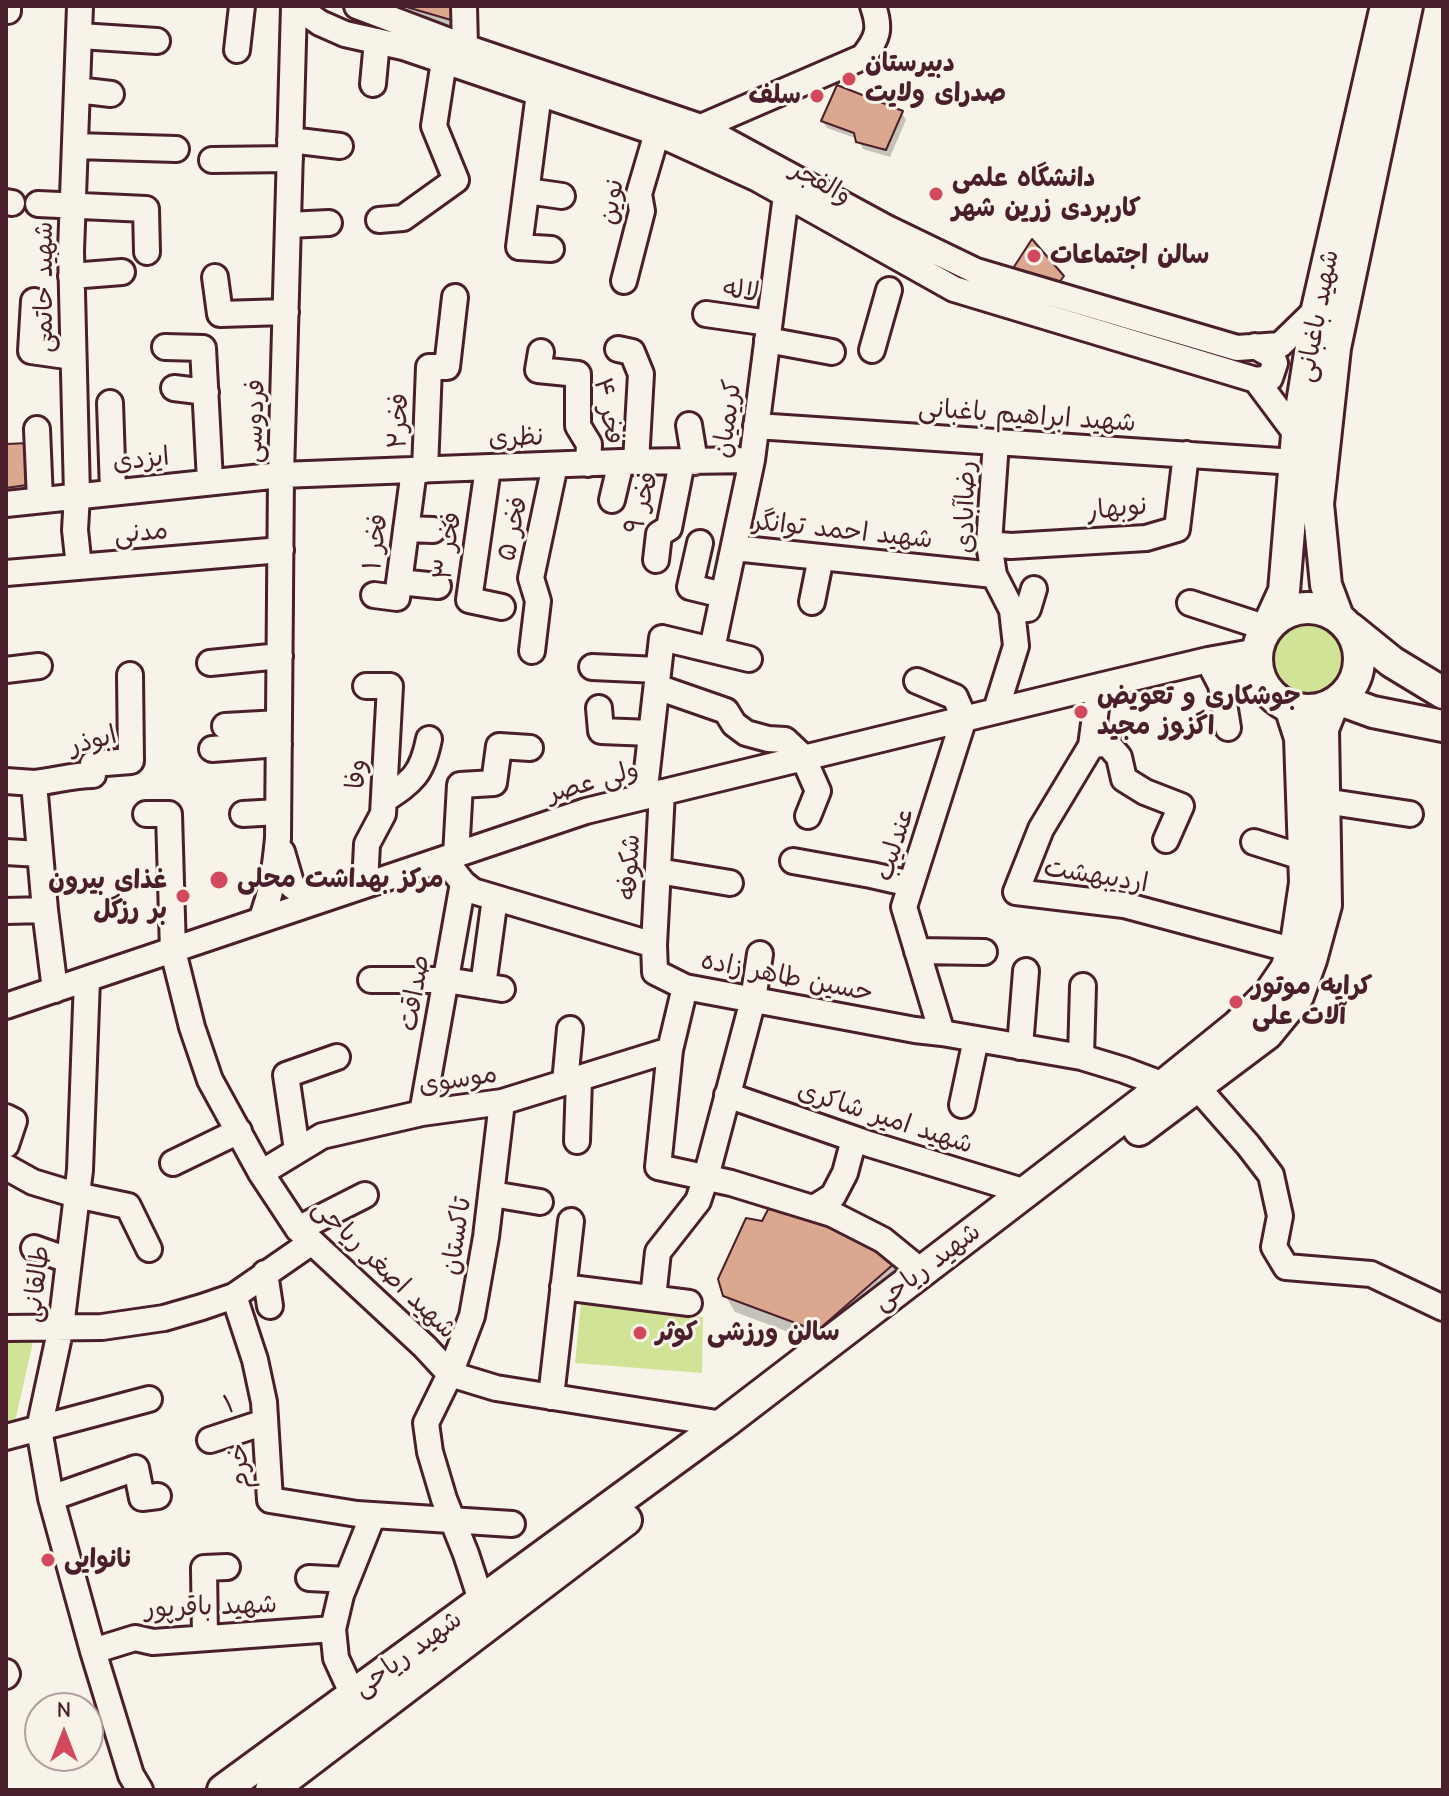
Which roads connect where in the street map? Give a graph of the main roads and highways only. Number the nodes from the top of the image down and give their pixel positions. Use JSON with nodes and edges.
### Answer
{"nodes":[{"id":1,"x":1386,"y":6,"type":"edge"},
{"id":2,"x":1407,"y":6,"type":"edge"},
{"id":3,"x":1344,"y":622,"type":"junction"},
{"id":4,"x":1262,"y":639,"type":"junction"},
{"id":5,"x":1443,"y":693,"type":"edge"},
{"id":6,"x":1336,"y":702,"type":"junction"},
{"id":7,"x":1290,"y":707,"type":"junction"},
{"id":8,"x":1443,"y":726,"type":"edge"},
{"id":9,"x":223,"y":1790,"type":"edge"},
{"id":10,"x":271,"y":1790,"type":"edge"}],
"edges":[{"from":1,"to":4,"type":"main road","name":"شهید باغبانی"},
{"from":2,"to":3,"type":"main road","name":"شهید باغبانی"},
{"from":3,"to":4,"type":"main road"},
{"from":3,"to":5,"type":"main road"},
{"from":3,"to":6,"type":"main road"},
{"from":4,"to":7,"type":"main road"},
{"from":6,"to":7,"type":"main road"},
{"from":6,"to":8,"type":"main road"},
{"from":6,"to":10,"type":"main road","name":"شهید ریاحی"},
{"from":7,"to":9,"type":"main road","name":"شهید ریاحی"}]}
